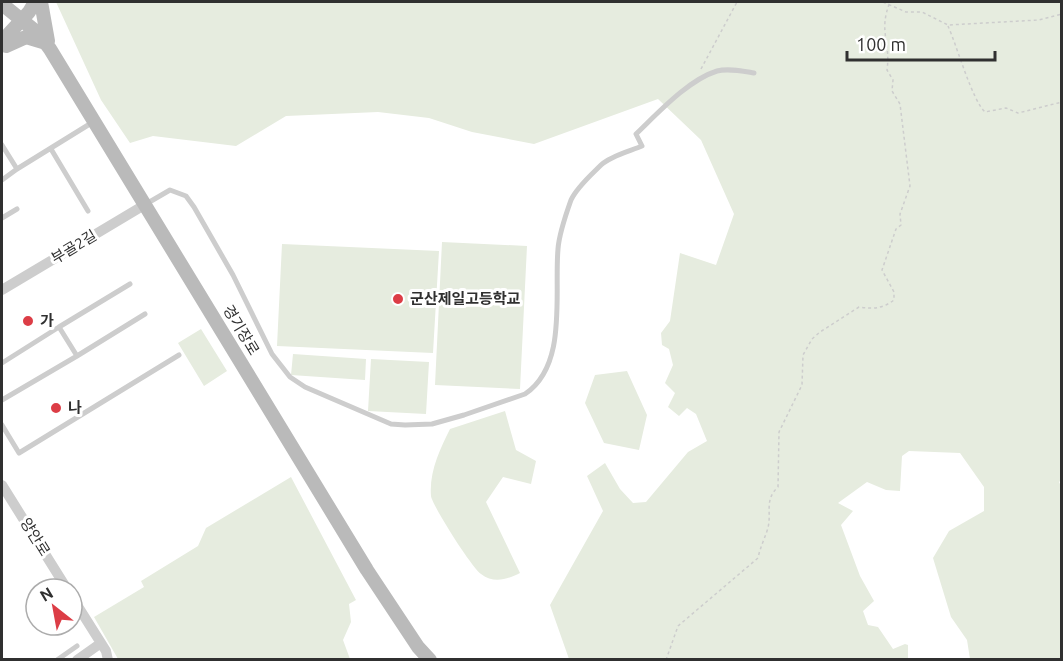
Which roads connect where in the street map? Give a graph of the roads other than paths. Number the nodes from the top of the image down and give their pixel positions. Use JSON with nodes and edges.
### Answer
{"nodes":[{"id":1,"x":35,"y":2,"type":"edge"},
{"id":2,"x":41,"y":2,"type":"edge"},
{"id":3,"x":2,"y":4,"type":"edge"},
{"id":4,"x":2,"y":12,"type":"edge"},
{"id":5,"x":23,"y":20,"type":"junction"},
{"id":6,"x":2,"y":40,"type":"edge"},
{"id":7,"x":48,"y":46,"type":"junction"},
{"id":8,"x":2,"y":48,"type":"edge"},
{"id":9,"x":754,"y":73,"type":"dead end"},
{"id":10,"x":96,"y":120,"type":"junction"},
{"id":11,"x":2,"y":145,"type":"edge"},
{"id":12,"x":51,"y":149,"type":"junction"},
{"id":13,"x":16,"y":169,"type":"junction"},
{"id":14,"x":2,"y":180,"type":"edge"},
{"id":15,"x":146,"y":204,"type":"junction"},
{"id":16,"x":17,"y":209,"type":"dead end"},
{"id":17,"x":88,"y":211,"type":"dead end"},
{"id":18,"x":2,"y":218,"type":"edge"},
{"id":19,"x":130,"y":284,"type":"dead end"},
{"id":20,"x":2,"y":290,"type":"edge"},
{"id":21,"x":145,"y":314,"type":"dead end"},
{"id":22,"x":59,"y":327,"type":"junction"},
{"id":23,"x":179,"y":355,"type":"dead end"},
{"id":24,"x":77,"y":356,"type":"junction"},
{"id":25,"x":2,"y":363,"type":"edge"},
{"id":26,"x":2,"y":400,"type":"edge"},
{"id":27,"x":2,"y":425,"type":"edge"},
{"id":28,"x":2,"y":485,"type":"edge"},
{"id":29,"x":60,"y":577,"type":"edge"},
{"id":30,"x":84,"y":616,"type":"edge"},
{"id":31,"x":101,"y":643,"type":"junction"},
{"id":32,"x":77,"y":646,"type":"dead end"},
{"id":33,"x":57,"y":660,"type":"edge"},
{"id":34,"x":77,"y":660,"type":"edge"},
{"id":35,"x":108,"y":660,"type":"edge"},
{"id":36,"x":430,"y":660,"type":"edge"}],
"edges":[{"from":1,"to":5,"type":"street"},
{"from":2,"to":7,"type":"street"},
{"from":3,"to":5,"type":"street","name":"경기장로"},
{"from":4,"to":6,"type":"street"},
{"from":5,"to":6,"type":"street"},
{"from":5,"to":7,"type":"street","name":"경기장로"},
{"from":7,"to":8,"type":"street"},
{"from":7,"to":10,"type":"street","name":"경기장로"},
{"from":9,"to":15,"type":"lane"},
{"from":10,"to":12,"type":"lane"},
{"from":10,"to":15,"type":"street","name":"경기장로"},
{"from":11,"to":13,"type":"lane"},
{"from":12,"to":13,"type":"lane"},
{"from":12,"to":17,"type":"lane"},
{"from":13,"to":14,"type":"lane"},
{"from":15,"to":20,"type":"street","name":"부골2길"},
{"from":15,"to":36,"type":"street","name":"경기장로"},
{"from":16,"to":18,"type":"lane"},
{"from":19,"to":22,"type":"lane"},
{"from":21,"to":24,"type":"lane"},
{"from":22,"to":24,"type":"lane"},
{"from":22,"to":25,"type":"lane"},
{"from":23,"to":27,"type":"lane"},
{"from":24,"to":26,"type":"lane"},
{"from":28,"to":29,"type":"street","name":"양안로"},
{"from":30,"to":31,"type":"street"},
{"from":31,"to":34,"type":"street"},
{"from":31,"to":35,"type":"street"},
{"from":32,"to":33,"type":"lane"}]}
